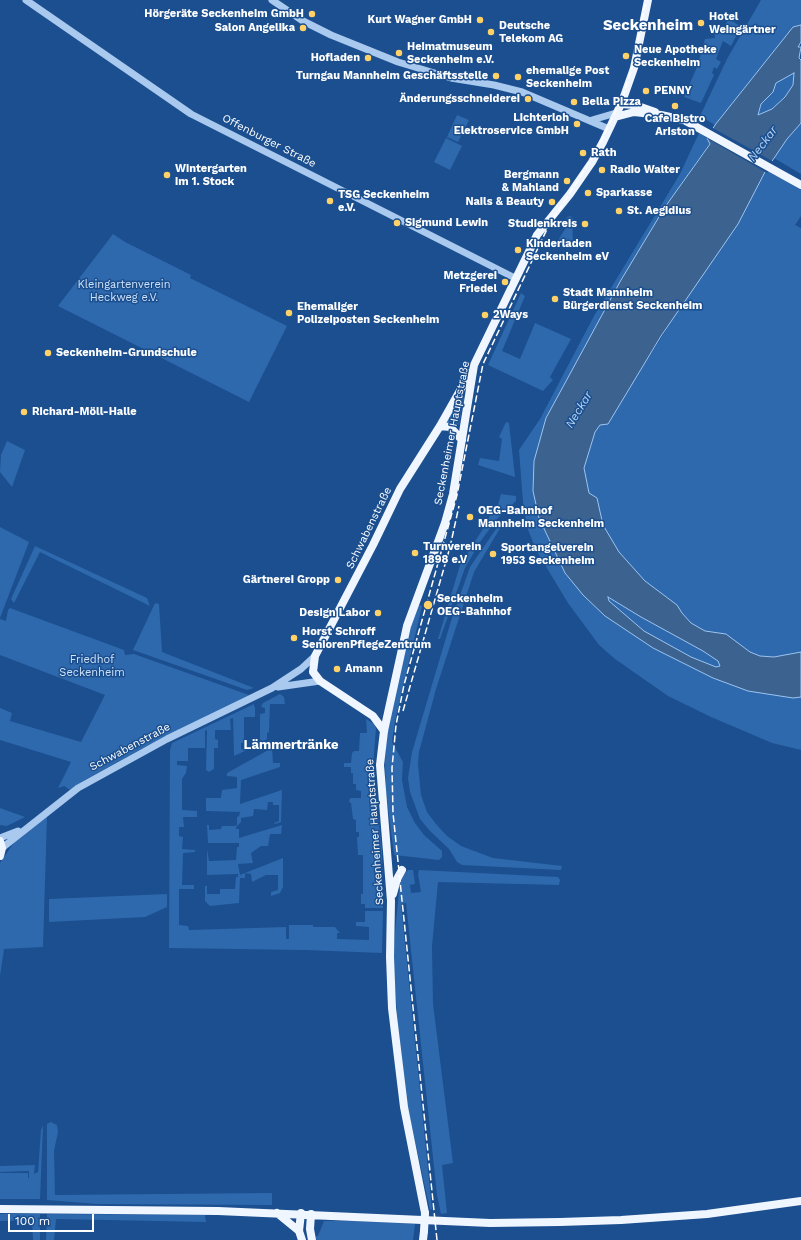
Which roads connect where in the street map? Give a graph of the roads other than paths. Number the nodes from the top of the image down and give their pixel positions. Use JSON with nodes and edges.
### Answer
{"nodes":[{"id":1,"x":26,"y":0,"type":"edge"},
{"id":2,"x":648,"y":0,"type":"edge"},
{"id":3,"x":274,"y":2,"type":"edge"},
{"id":4,"x":626,"y":90,"type":"junction"},
{"id":5,"x":622,"y":101,"type":"junction"},
{"id":6,"x":635,"y":105,"type":"junction"},
{"id":7,"x":661,"y":114,"type":"junction"},
{"id":8,"x":616,"y":115,"type":"junction"},
{"id":9,"x":592,"y":120,"type":"junction"},
{"id":10,"x":609,"y":129,"type":"junction"},
{"id":11,"x":801,"y":185,"type":"edge"},
{"id":12,"x":515,"y":278,"type":"junction"},
{"id":13,"x":474,"y":365,"type":"junction"},
{"id":14,"x":440,"y":426,"type":"junction"},
{"id":15,"x":462,"y":440,"type":"junction"},
{"id":16,"x":315,"y":656,"type":"junction"},
{"id":17,"x":320,"y":682,"type":"junction"},
{"id":18,"x":272,"y":688,"type":"junction"},
{"id":19,"x":388,"y":712,"type":"junction"},
{"id":20,"x":373,"y":716,"type":"junction"},
{"id":21,"x":384,"y":731,"type":"junction"},
{"id":22,"x":1,"y":846,"type":"edge"},
{"id":23,"x":402,"y":870,"type":"dead end"},
{"id":24,"x":391,"y":901,"type":"junction"},
{"id":25,"x":801,"y":1201,"type":"edge"},
{"id":26,"x":0,"y":1205,"type":"edge"},
{"id":27,"x":4,"y":1209,"type":"edge"},
{"id":28,"x":277,"y":1213,"type":"junction"},
{"id":29,"x":301,"y":1213,"type":"junction"},
{"id":30,"x":311,"y":1214,"type":"junction"},
{"id":31,"x":299,"y":1231,"type":"junction"},
{"id":32,"x":423,"y":1237,"type":"edge"},
{"id":33,"x":302,"y":1240,"type":"edge"},
{"id":34,"x":312,"y":1240,"type":"edge"}],
"edges":[{"from":1,"to":12,"type":"street","name":"Offenburger Straße"},
{"from":2,"to":4,"type":"main road","name":"Seckenheimer Hauptstraße"},
{"from":3,"to":9,"type":"street"},
{"from":4,"to":5,"type":"main road","name":"Seckenheimer Hauptstraße"},
{"from":4,"to":6,"type":"main road"},
{"from":5,"to":6,"type":"main road"},
{"from":5,"to":8,"type":"main road","name":"Seckenheimer Hauptstraße"},
{"from":6,"to":7,"type":"main road"},
{"from":7,"to":8,"type":"main road"},
{"from":7,"to":11,"type":"main road"},
{"from":8,"to":9,"type":"street"},
{"from":8,"to":10,"type":"main road","name":"Seckenheimer Hauptstraße"},
{"from":9,"to":10,"type":"street"},
{"from":10,"to":12,"type":"main road","name":"Seckenheimer Hauptstraße"},
{"from":12,"to":13,"type":"main road","name":"Seckenheimer Hauptstraße"},
{"from":13,"to":14,"type":"main road","name":"Schwabenstraße"},
{"from":13,"to":15,"type":"main road","name":"Seckenheimer Hauptstraße"},
{"from":14,"to":15,"type":"main road"},
{"from":14,"to":16,"type":"main road","name":"Schwabenstraße"},
{"from":15,"to":19,"type":"main road","name":"Seckenheimer Hauptstraße"},
{"from":16,"to":17,"type":"main road"},
{"from":16,"to":18,"type":"street","name":"Schwabenstraße"},
{"from":17,"to":18,"type":"street","name":"Schwabenstraße"},
{"from":17,"to":20,"type":"main road"},
{"from":18,"to":22,"type":"street","name":"Schwabenstraße"},
{"from":19,"to":20,"type":"main road"},
{"from":19,"to":21,"type":"main road","name":"Seckenheimer Hauptstraße"},
{"from":20,"to":21,"type":"main road"},
{"from":21,"to":24,"type":"main road","name":"Seckenheimer Hauptstraße"},
{"from":23,"to":24,"type":"main road"},
{"from":24,"to":32,"type":"main road","name":"Seckenheimer Hauptstraße","bridge":true},
{"from":25,"to":30,"type":"main road"},
{"from":26,"to":27,"type":"main road"},
{"from":27,"to":28,"type":"main road"},
{"from":28,"to":29,"type":"main road"},
{"from":28,"to":31,"type":"main road"},
{"from":29,"to":30,"type":"main road"},
{"from":29,"to":31,"type":"main road"},
{"from":30,"to":34,"type":"main road"},
{"from":31,"to":33,"type":"main road"}]}
